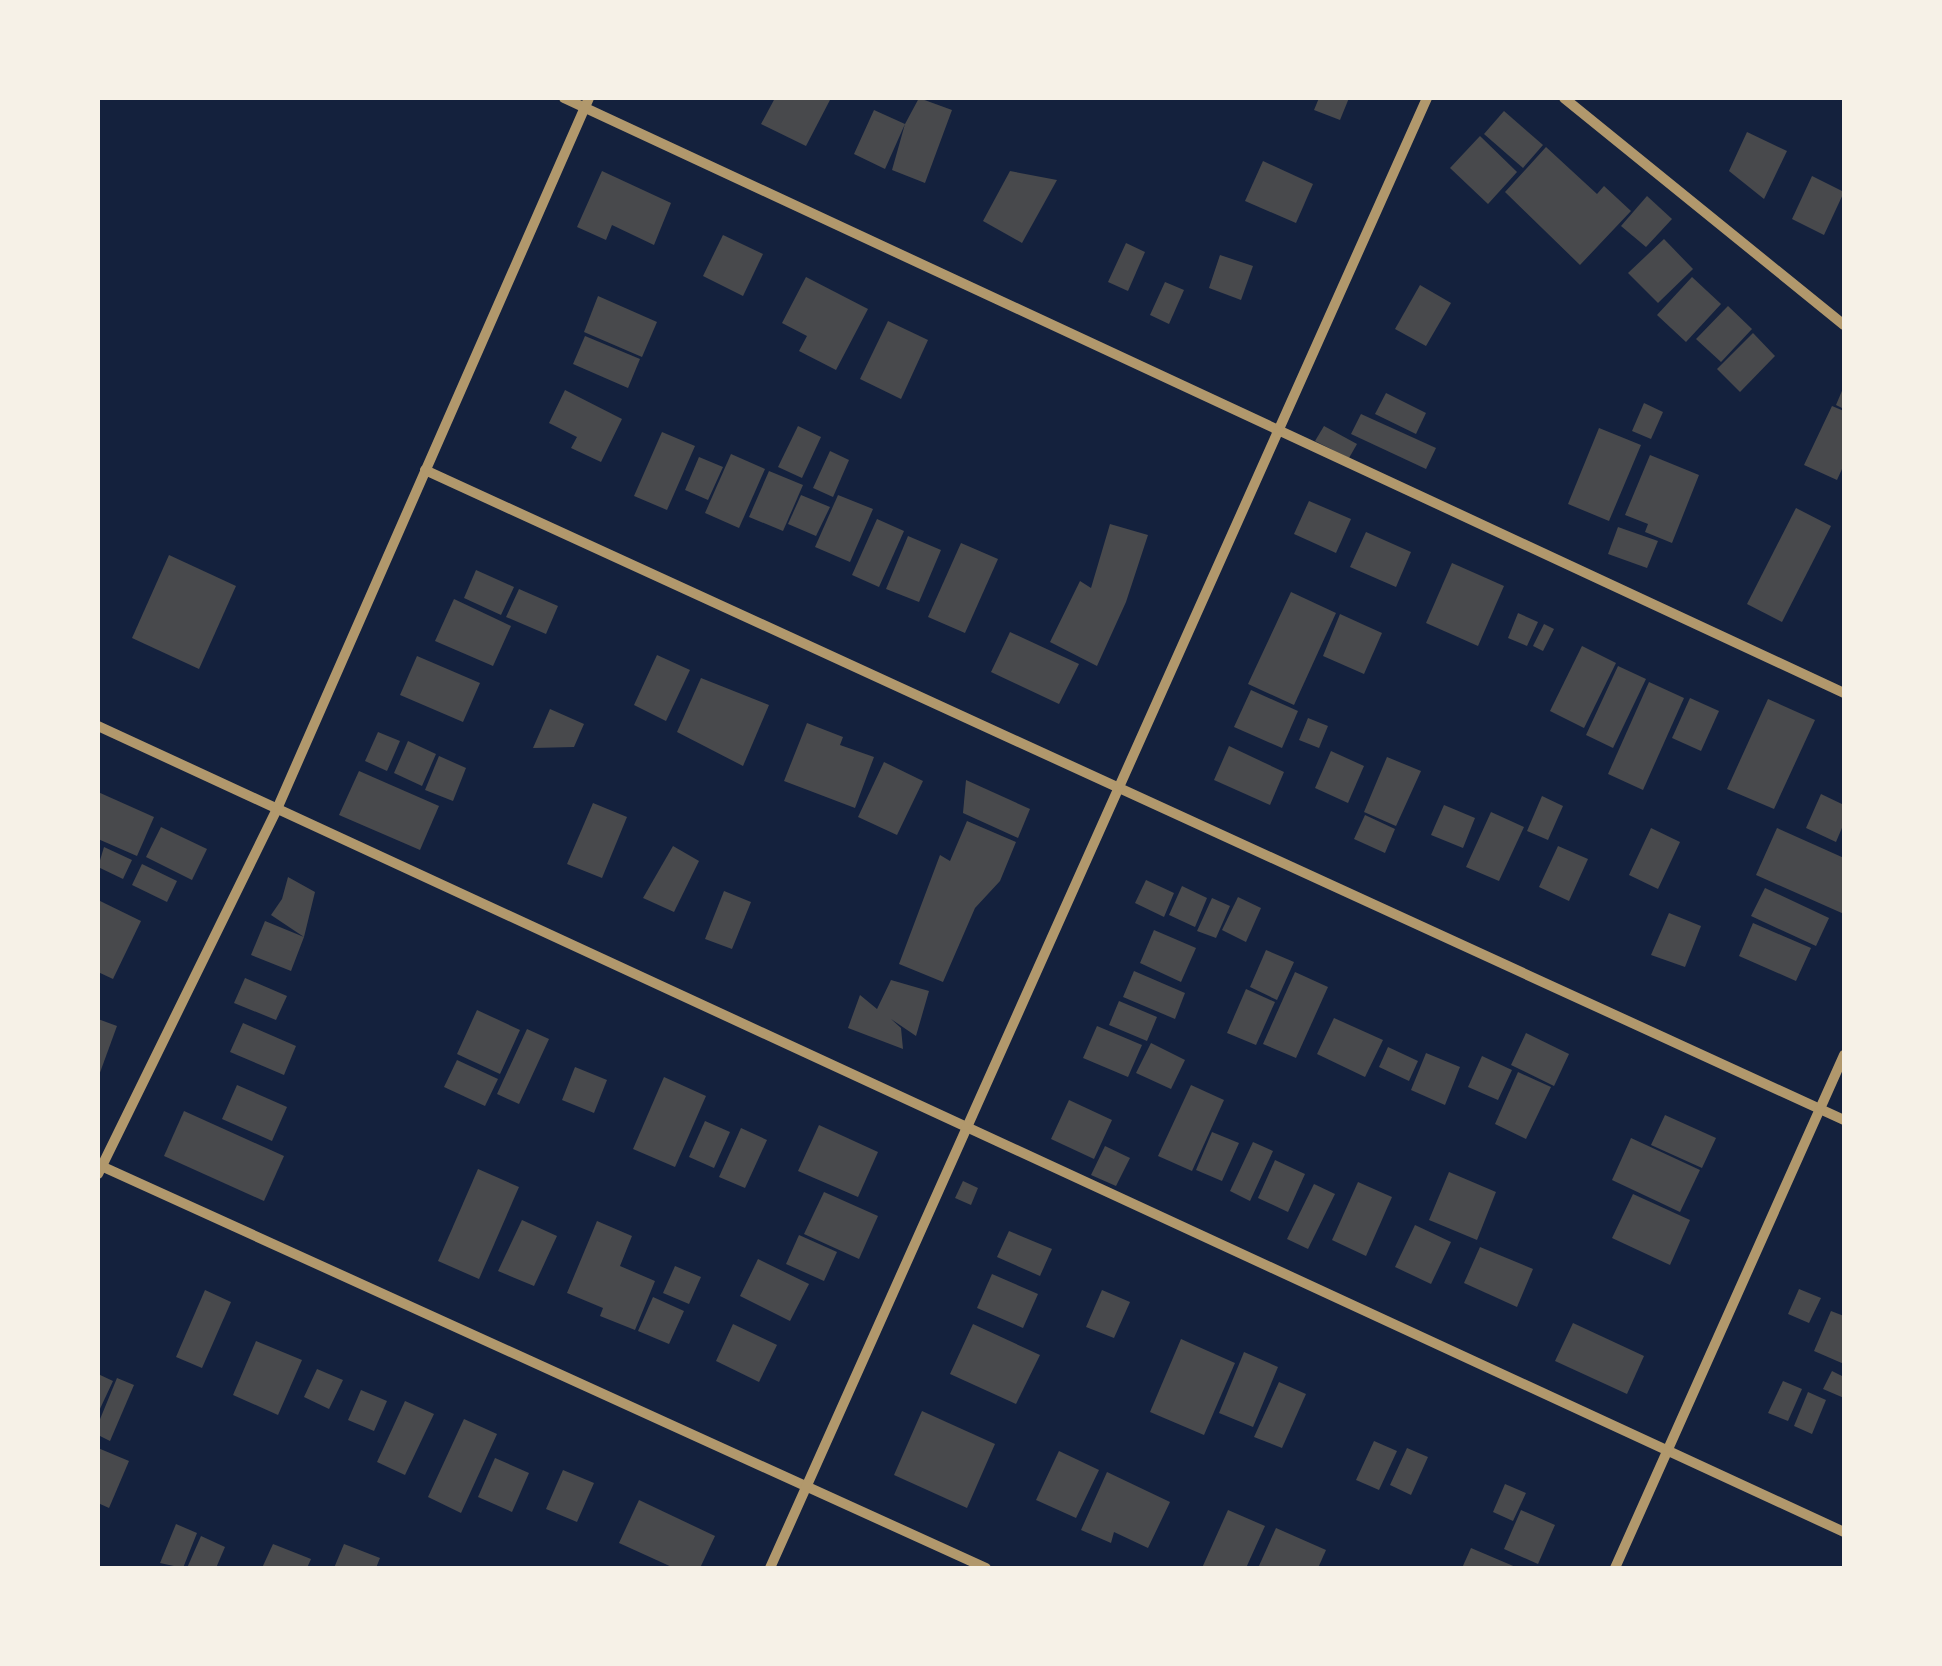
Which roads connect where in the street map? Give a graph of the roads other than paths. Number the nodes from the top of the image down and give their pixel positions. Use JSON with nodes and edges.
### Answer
{"nodes":[{"id":1,"x":564,"y":98,"type":"edge"},
{"id":2,"x":1427,"y":98,"type":"edge"},
{"id":3,"x":1564,"y":98,"type":"edge"},
{"id":4,"x":587,"y":102,"type":"edge"},
{"id":5,"x":1844,"y":324,"type":"edge"},
{"id":6,"x":1278,"y":430,"type":"junction"},
{"id":7,"x":425,"y":470,"type":"junction"},
{"id":8,"x":1844,"y":692,"type":"edge"},
{"id":9,"x":98,"y":726,"type":"edge"},
{"id":10,"x":1119,"y":788,"type":"junction"},
{"id":11,"x":277,"y":809,"type":"junction"},
{"id":12,"x":1844,"y":1055,"type":"edge"},
{"id":13,"x":1820,"y":1109,"type":"junction"},
{"id":14,"x":1844,"y":1120,"type":"edge"},
{"id":15,"x":967,"y":1128,"type":"junction"},
{"id":16,"x":99,"y":1168,"type":"edge"},
{"id":17,"x":1668,"y":1450,"type":"junction"},
{"id":18,"x":806,"y":1487,"type":"junction"},
{"id":19,"x":1844,"y":1532,"type":"edge"},
{"id":20,"x":770,"y":1568,"type":"edge"},
{"id":21,"x":986,"y":1568,"type":"edge"},
{"id":22,"x":1615,"y":1568,"type":"edge"}],
"edges":[{"from":1,"to":4,"type":"street"},
{"from":2,"to":6,"type":"street"},
{"from":3,"to":5,"type":"street"},
{"from":4,"to":6,"type":"street"},
{"from":4,"to":7,"type":"street"},
{"from":6,"to":8,"type":"street"},
{"from":6,"to":10,"type":"street"},
{"from":7,"to":10,"type":"street"},
{"from":7,"to":11,"type":"street"},
{"from":9,"to":11,"type":"street"},
{"from":10,"to":13,"type":"street"},
{"from":10,"to":15,"type":"street"},
{"from":11,"to":15,"type":"street"},
{"from":11,"to":16,"type":"street"},
{"from":12,"to":13,"type":"street"},
{"from":13,"to":14,"type":"street"},
{"from":13,"to":17,"type":"street"},
{"from":15,"to":17,"type":"street"},
{"from":15,"to":18,"type":"street"},
{"from":16,"to":18,"type":"street"},
{"from":17,"to":19,"type":"street"},
{"from":17,"to":22,"type":"street"},
{"from":18,"to":20,"type":"street"},
{"from":18,"to":21,"type":"street"}]}
